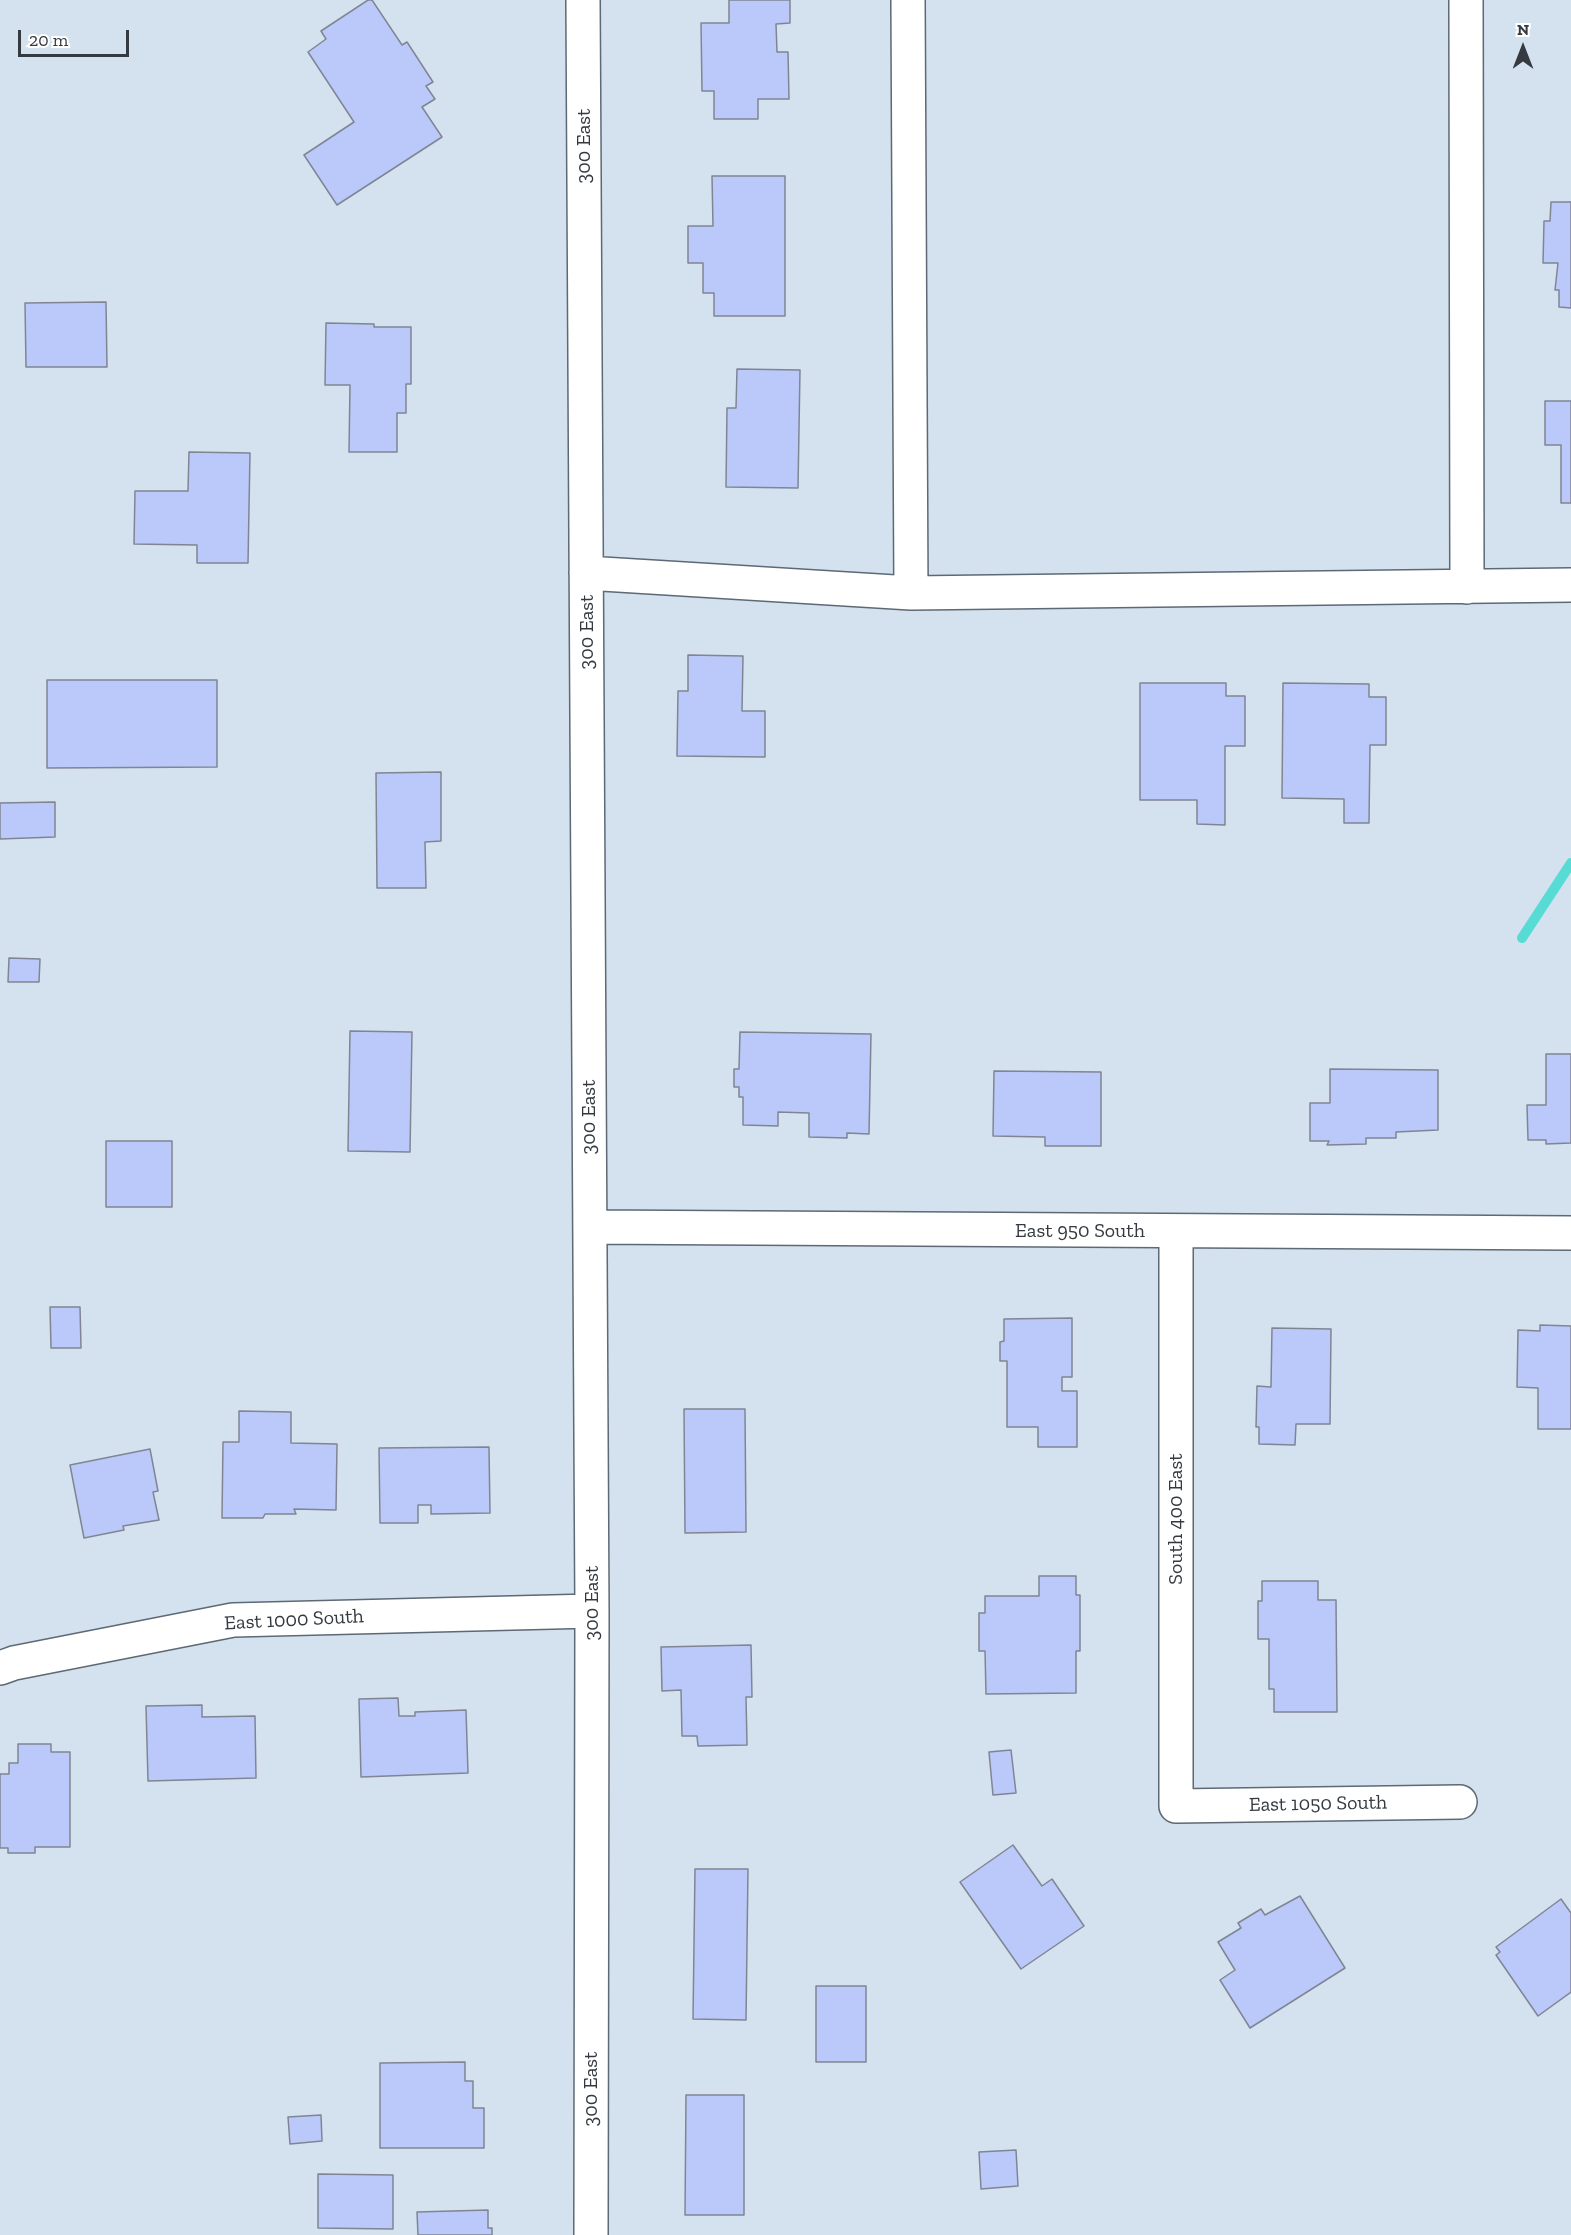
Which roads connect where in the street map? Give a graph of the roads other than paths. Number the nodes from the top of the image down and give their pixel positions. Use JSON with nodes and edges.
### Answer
{"nodes":[{"id":1,"x":583,"y":0,"type":"edge"},
{"id":2,"x":908,"y":0,"type":"edge"},
{"id":3,"x":1466,"y":0,"type":"edge"},
{"id":4,"x":586,"y":573,"type":"junction"},
{"id":5,"x":1571,"y":585,"type":"edge"},
{"id":6,"x":1467,"y":587,"type":"junction"},
{"id":7,"x":911,"y":593,"type":"junction"},
{"id":8,"x":590,"y":1227,"type":"junction"},
{"id":9,"x":1176,"y":1231,"type":"junction"},
{"id":10,"x":1571,"y":1233,"type":"edge"},
{"id":11,"x":592,"y":1611,"type":"junction"},
{"id":12,"x":0,"y":1668,"type":"edge"},
{"id":13,"x":1460,"y":1802,"type":"dead end"},
{"id":14,"x":1176,"y":1806,"type":"joint"},
{"id":15,"x":591,"y":2235,"type":"edge"}],
"edges":[{"from":1,"to":4,"type":"street","name":"300 East"},
{"from":2,"to":7,"type":"street"},
{"from":3,"to":6,"type":"street"},
{"from":4,"to":7,"type":"street"},
{"from":4,"to":8,"type":"street","name":"300 East"},
{"from":5,"to":6,"type":"street"},
{"from":6,"to":7,"type":"street"},
{"from":8,"to":9,"type":"street","name":"East 950 South"},
{"from":8,"to":11,"type":"street","name":"300 East"},
{"from":9,"to":10,"type":"street","name":"East 950 South"},
{"from":9,"to":14,"type":"street","name":"South 400 East"},
{"from":11,"to":12,"type":"street","name":"East 1000 South"},
{"from":11,"to":15,"type":"street","name":"300 East"},
{"from":13,"to":14,"type":"street","name":"East 1050 South"}]}
